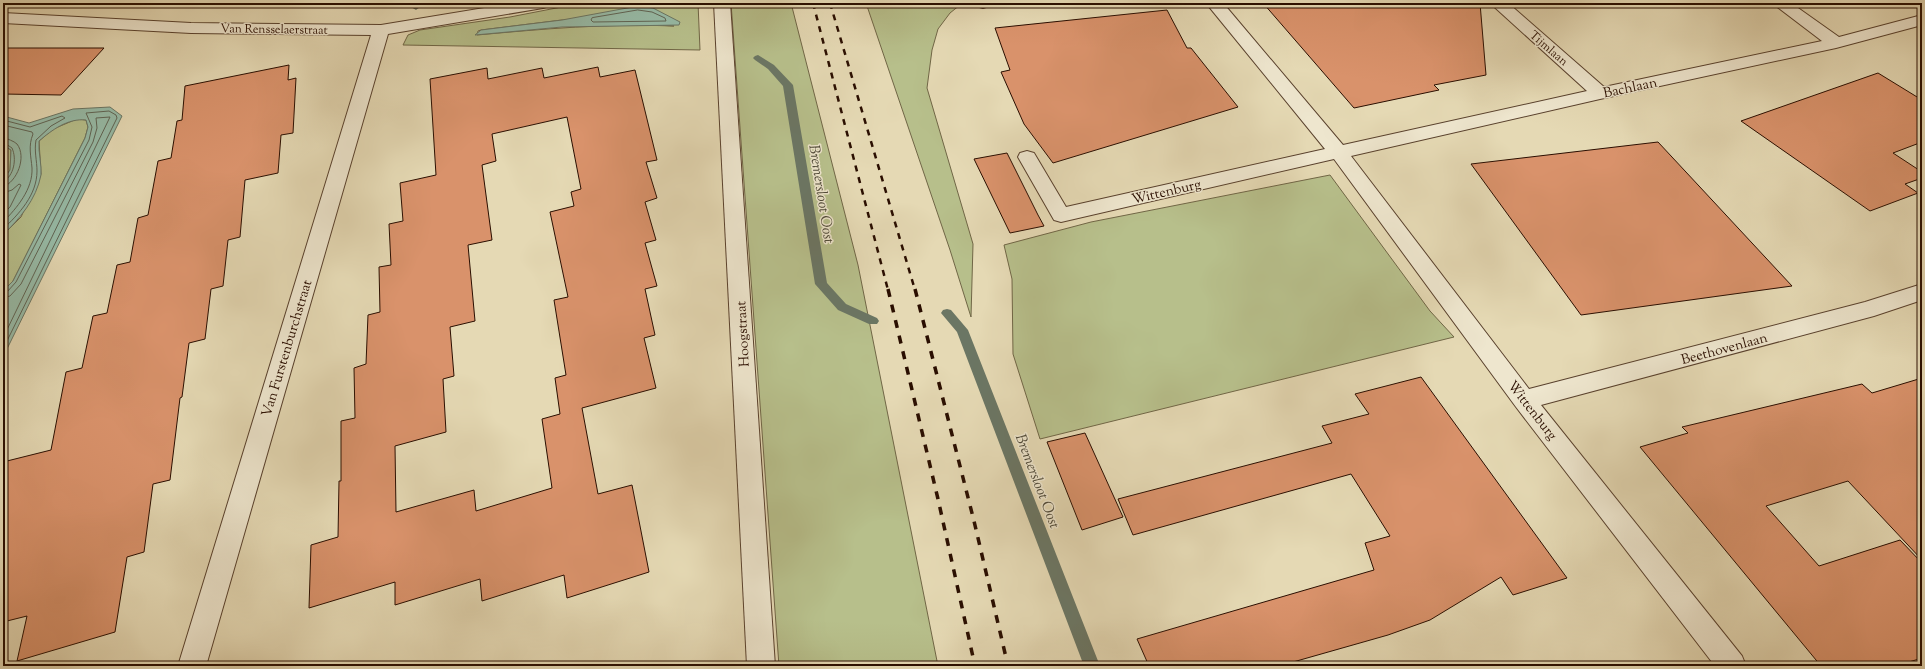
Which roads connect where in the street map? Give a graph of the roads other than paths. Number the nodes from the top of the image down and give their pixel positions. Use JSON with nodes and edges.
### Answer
{"nodes":[{"id":1,"x":543,"y":3,"type":"edge"},
{"id":2,"x":722,"y":3,"type":"edge"},
{"id":3,"x":1214,"y":3,"type":"edge"},
{"id":4,"x":1498,"y":3,"type":"edge"},
{"id":5,"x":1780,"y":3,"type":"edge"},
{"id":6,"x":3,"y":18,"type":"edge"},
{"id":7,"x":1922,"y":20,"type":"edge"},
{"id":8,"x":380,"y":30,"type":"junction"},
{"id":9,"x":1836,"y":42,"type":"junction"},
{"id":10,"x":1600,"y":93,"type":"junction"},
{"id":11,"x":1338,"y":152,"type":"junction"},
{"id":12,"x":1027,"y":157,"type":"dead end"},
{"id":13,"x":1922,"y":292,"type":"edge"},
{"id":14,"x":1524,"y":400,"type":"junction"},
{"id":15,"x":192,"y":666,"type":"edge"},
{"id":16,"x":761,"y":666,"type":"edge"},
{"id":17,"x":1732,"y":666,"type":"edge"}],
"edges":[{"from":1,"to":8,"type":"street","name":"Van Rensselaerstraat"},
{"from":2,"to":16,"type":"street","name":"Hoogstraat"},
{"from":3,"to":11,"type":"street","name":"Wittenburg"},
{"from":4,"to":10,"type":"street","name":"Tijmlaan"},
{"from":5,"to":9,"type":"street"},
{"from":6,"to":8,"type":"street","name":"Van Rensselaerstraat"},
{"from":7,"to":9,"type":"street","name":"Bachlaan"},
{"from":8,"to":15,"type":"street","name":"Van Furstenburchstraat"},
{"from":9,"to":10,"type":"street","name":"Bachlaan"},
{"from":10,"to":11,"type":"street","name":"Bachlaan"},
{"from":11,"to":12,"type":"street","name":"Wittenburg"},
{"from":11,"to":14,"type":"street","name":"Wittenburg"},
{"from":13,"to":14,"type":"street","name":"Beethovenlaan"},
{"from":14,"to":17,"type":"street","name":"Wittenburg"}]}
